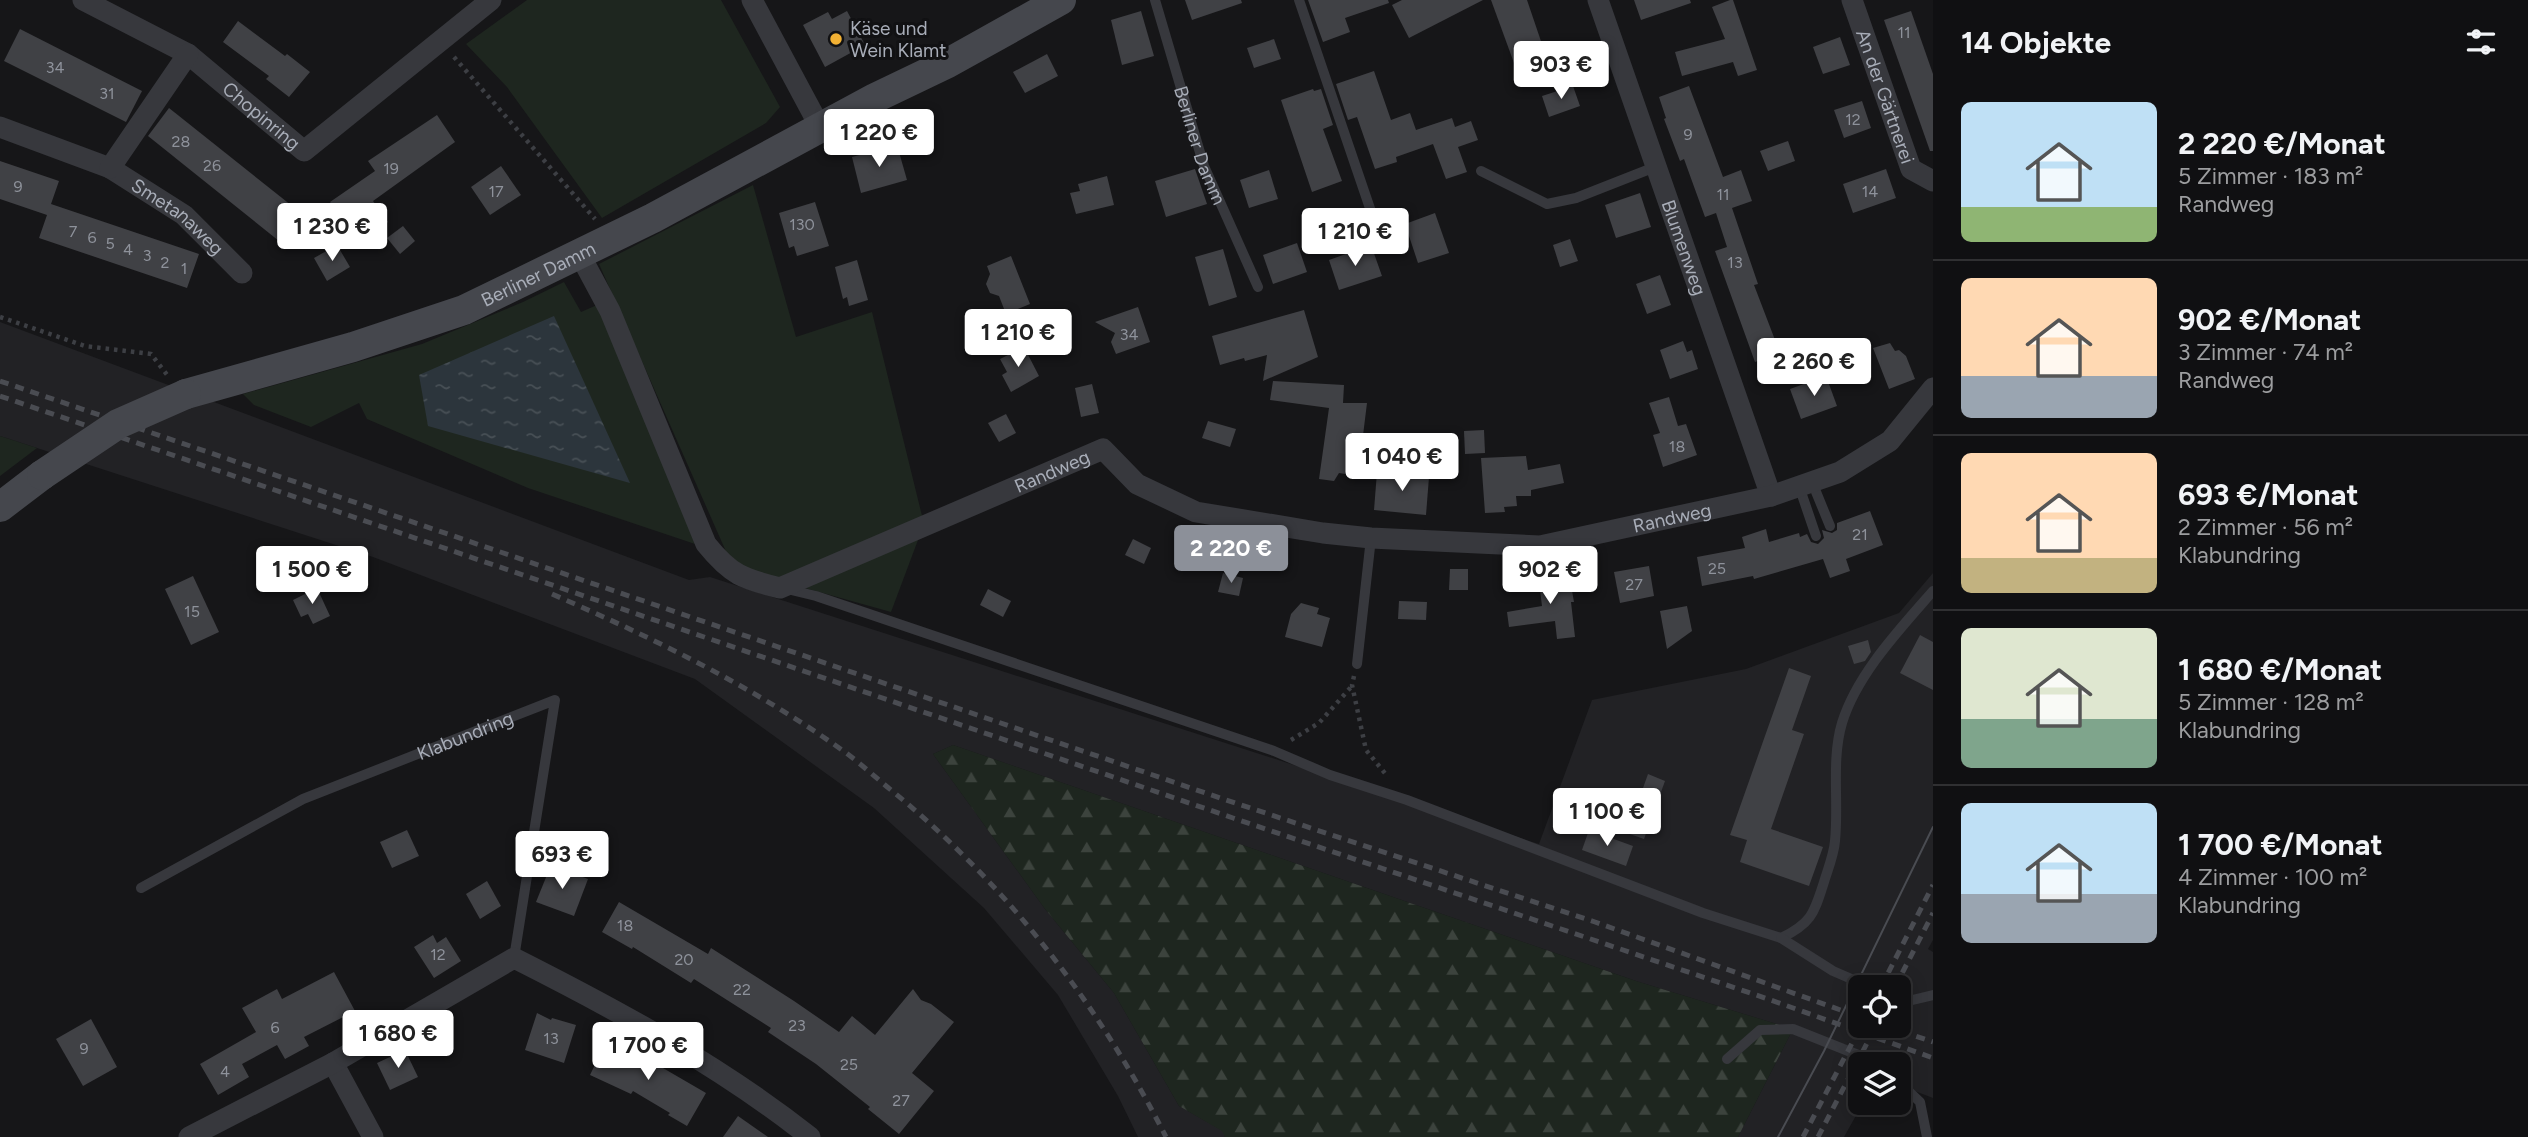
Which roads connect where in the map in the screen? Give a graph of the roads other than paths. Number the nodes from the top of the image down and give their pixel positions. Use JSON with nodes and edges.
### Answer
{"nodes":[{"id":1,"x":83,"y":0,"type":"edge"},
{"id":2,"x":491,"y":0,"type":"edge"},
{"id":3,"x":752,"y":0,"type":"edge"},
{"id":4,"x":1061,"y":0,"type":"edge"},
{"id":5,"x":1155,"y":0,"type":"edge"},
{"id":6,"x":1299,"y":0,"type":"edge"},
{"id":7,"x":1598,"y":0,"type":"edge"},
{"id":8,"x":1852,"y":0,"type":"edge"},
{"id":9,"x":188,"y":54,"type":"junction"},
{"id":10,"x":0,"y":127,"type":"edge"},
{"id":11,"x":820,"y":127,"type":"junction"},
{"id":12,"x":1655,"y":167,"type":"junction"},
{"id":13,"x":110,"y":168,"type":"junction"},
{"id":14,"x":1481,"y":171,"type":"dead end"},
{"id":15,"x":1933,"y":181,"type":"edge"},
{"id":16,"x":1376,"y":226,"type":"dead end"},
{"id":17,"x":580,"y":255,"type":"junction"},
{"id":18,"x":242,"y":273,"type":"dead end"},
{"id":19,"x":1258,"y":286,"type":"dead end"},
{"id":20,"x":1930,"y":399,"type":"edge"},
{"id":21,"x":1805,"y":484,"type":"junction"},
{"id":22,"x":1771,"y":496,"type":"junction"},
{"id":23,"x":0,"y":507,"type":"edge"},
{"id":24,"x":1830,"y":526,"type":"dead end"},
{"id":25,"x":1816,"y":536,"type":"dead end"},
{"id":26,"x":1371,"y":538,"type":"junction"},
{"id":27,"x":780,"y":588,"type":"junction"},
{"id":28,"x":1933,"y":591,"type":"edge"},
{"id":29,"x":1357,"y":664,"type":"road end"},
{"id":30,"x":141,"y":888,"type":"dead end"},
{"id":31,"x":1781,"y":938,"type":"junction"},
{"id":32,"x":514,"y":958,"type":"junction"},
{"id":33,"x":1848,"y":977,"type":"edge"},
{"id":34,"x":1933,"y":995,"type":"edge"},
{"id":35,"x":1911,"y":1000,"type":"edge"},
{"id":36,"x":1851,"y":1052,"type":"edge"},
{"id":37,"x":1727,"y":1059,"type":"dead end"},
{"id":38,"x":333,"y":1063,"type":"junction"},
{"id":39,"x":1911,"y":1093,"type":"edge"},
{"id":40,"x":189,"y":1137,"type":"edge"},
{"id":41,"x":373,"y":1137,"type":"edge"},
{"id":42,"x":810,"y":1137,"type":"edge"},
{"id":43,"x":1927,"y":1137,"type":"edge"}],
"edges":[{"from":1,"to":9,"type":"street","name":"Chopinring"},
{"from":2,"to":9,"type":"street","name":"Chopinring"},
{"from":3,"to":11,"type":"street"},
{"from":4,"to":11,"type":"main road","name":"Berliner Damm"},
{"from":5,"to":19,"type":"lane","name":"Berliner Damm"},
{"from":6,"to":16,"type":"lane"},
{"from":7,"to":12,"type":"street","name":"Blumenweg"},
{"from":8,"to":15,"type":"street","name":"An der Gärtnerei"},
{"from":9,"to":13,"type":"street","name":"Smetanaweg"},
{"from":10,"to":13,"type":"street","name":"Smetanaweg"},
{"from":11,"to":17,"type":"main road","name":"Berliner Damm"},
{"from":12,"to":14,"type":"lane"},
{"from":12,"to":22,"type":"street","name":"Blumenweg"},
{"from":13,"to":18,"type":"street","name":"Smetanaweg"},
{"from":17,"to":23,"type":"main road","name":"Berliner Damm","bridge":true},
{"from":17,"to":27,"type":"street"},
{"from":20,"to":21,"type":"street","name":"Randweg"},
{"from":21,"to":22,"type":"street","name":"Randweg"},
{"from":21,"to":24,"type":"lane"},
{"from":21,"to":25,"type":"lane"},
{"from":22,"to":26,"type":"street","name":"Randweg"},
{"from":26,"to":27,"type":"street","name":"Randweg"},
{"from":26,"to":29,"type":"lane"},
{"from":27,"to":31,"type":"lane"},
{"from":28,"to":31,"type":"lane"},
{"from":30,"to":32,"type":"lane","name":"Klabundring"},
{"from":31,"to":33,"type":"lane"},
{"from":32,"to":38,"type":"street"},
{"from":32,"to":42,"type":"street"},
{"from":34,"to":35,"type":"lane"},
{"from":36,"to":37,"type":"lane"},
{"from":38,"to":40,"type":"street"},
{"from":38,"to":41,"type":"street"},
{"from":39,"to":43,"type":"lane"}]}
